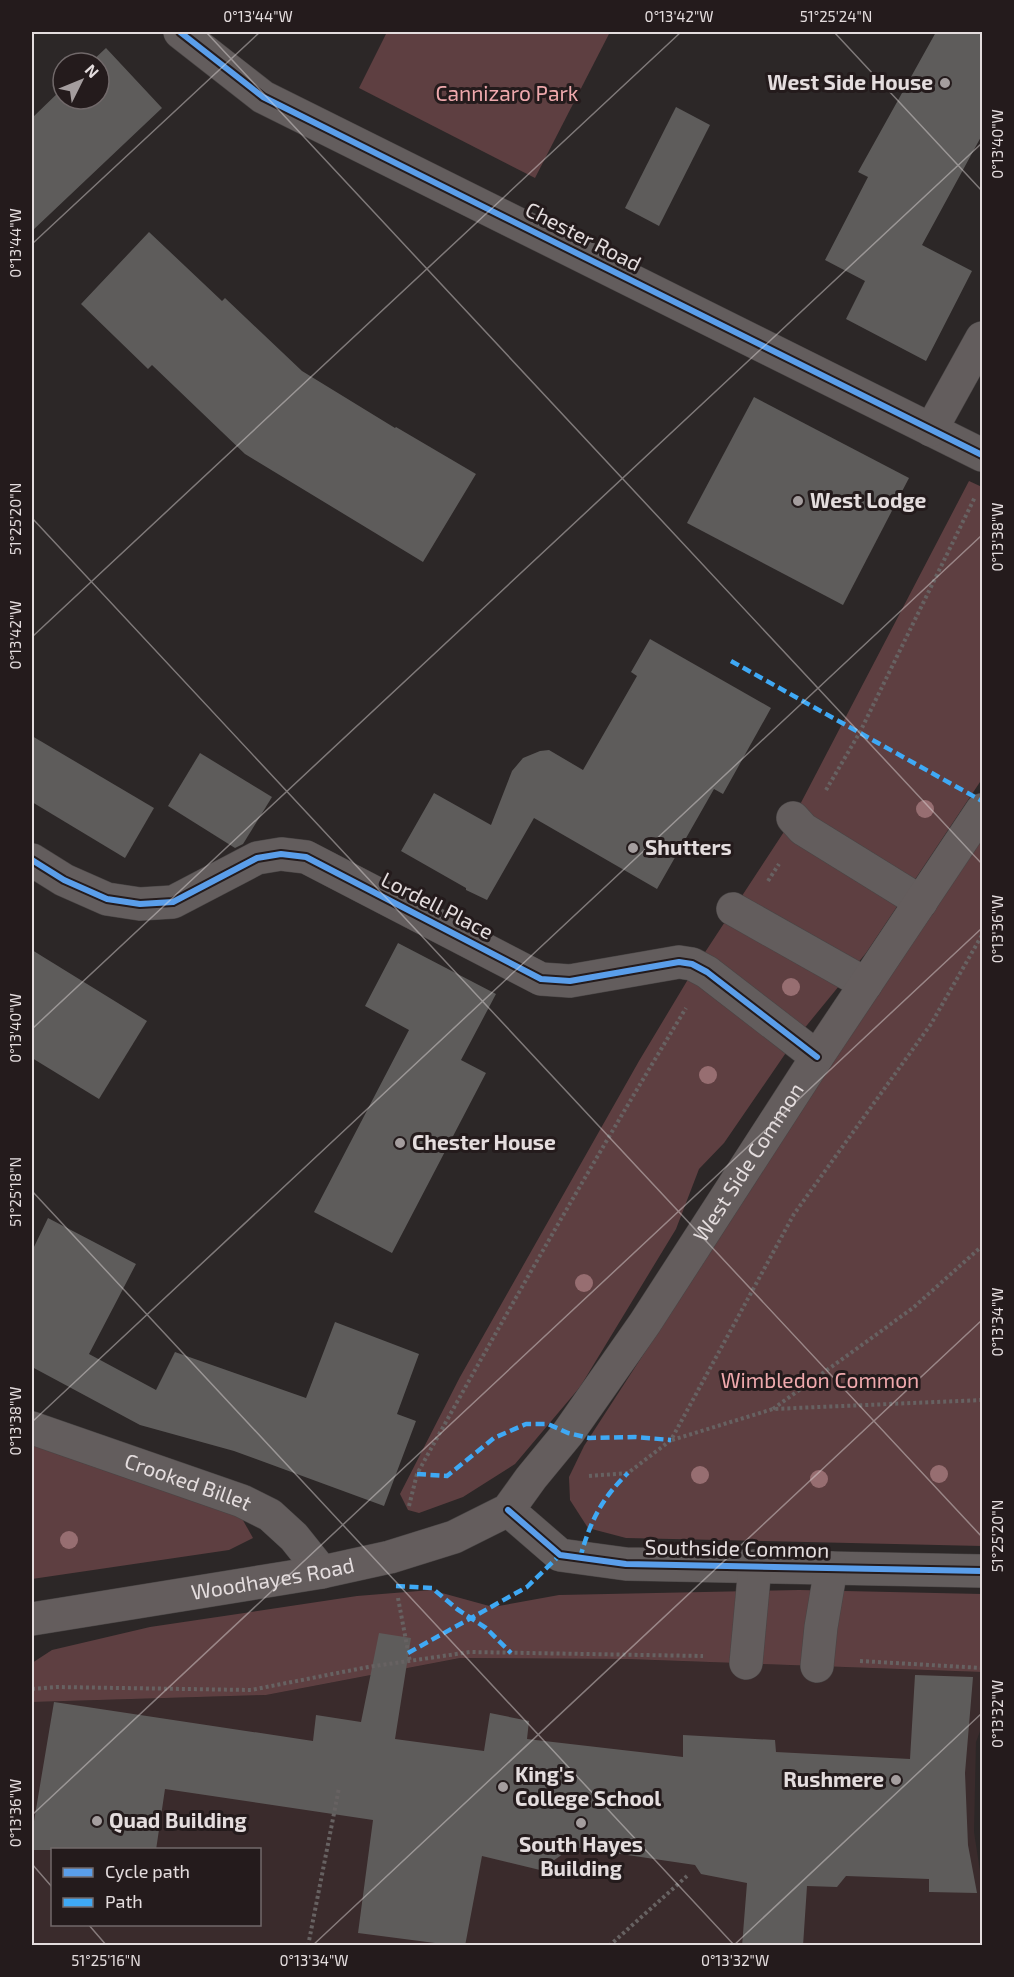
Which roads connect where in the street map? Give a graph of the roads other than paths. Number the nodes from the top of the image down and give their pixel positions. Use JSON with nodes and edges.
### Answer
{"nodes":[{"id":1,"x":180,"y":32,"type":"edge"},
{"id":2,"x":982,"y":338,"type":"edge"},
{"id":3,"x":931,"y":430,"type":"junction"},
{"id":4,"x":982,"y":455,"type":"edge"},
{"id":5,"x":982,"y":810,"type":"edge"},
{"id":6,"x":793,"y":818,"type":"dead end"},
{"id":7,"x":32,"y":860,"type":"edge"},
{"id":8,"x":921,"y":902,"type":"junction"},
{"id":9,"x":733,"y":909,"type":"dead end"},
{"id":10,"x":866,"y":984,"type":"junction"},
{"id":11,"x":817,"y":1057,"type":"junction"},
{"id":12,"x":32,"y":1428,"type":"edge"},
{"id":13,"x":508,"y":1510,"type":"junction"},
{"id":14,"x":755,"y":1566,"type":"junction"},
{"id":15,"x":831,"y":1568,"type":"junction"},
{"id":16,"x":982,"y":1571,"type":"edge"},
{"id":17,"x":322,"y":1572,"type":"junction"},
{"id":18,"x":32,"y":1619,"type":"edge"},
{"id":19,"x":747,"y":1660,"type":"road end"},
{"id":20,"x":818,"y":1662,"type":"road end"}],
"edges":[{"from":1,"to":3,"type":"street","name":"Chester Road"},
{"from":2,"to":3,"type":"street"},
{"from":3,"to":4,"type":"street","name":"Chester Road"},
{"from":5,"to":8,"type":"main road","name":"West Side Common"},
{"from":6,"to":8,"type":"street"},
{"from":7,"to":11,"type":"street","name":"Lordell Place"},
{"from":8,"to":10,"type":"main road","name":"West Side Common"},
{"from":9,"to":10,"type":"street"},
{"from":10,"to":11,"type":"main road","name":"West Side Common"},
{"from":11,"to":13,"type":"main road","name":"West Side Common"},
{"from":12,"to":17,"type":"street","name":"Crooked Billet"},
{"from":13,"to":14,"type":"street","name":"Southside Common"},
{"from":13,"to":17,"type":"main road","name":"Woodhayes Road"},
{"from":14,"to":15,"type":"street","name":"Southside Common"},
{"from":14,"to":19,"type":"street"},
{"from":15,"to":16,"type":"street","name":"Southside Common"},
{"from":15,"to":20,"type":"street"},
{"from":17,"to":18,"type":"main road","name":"Woodhayes Road"}]}
